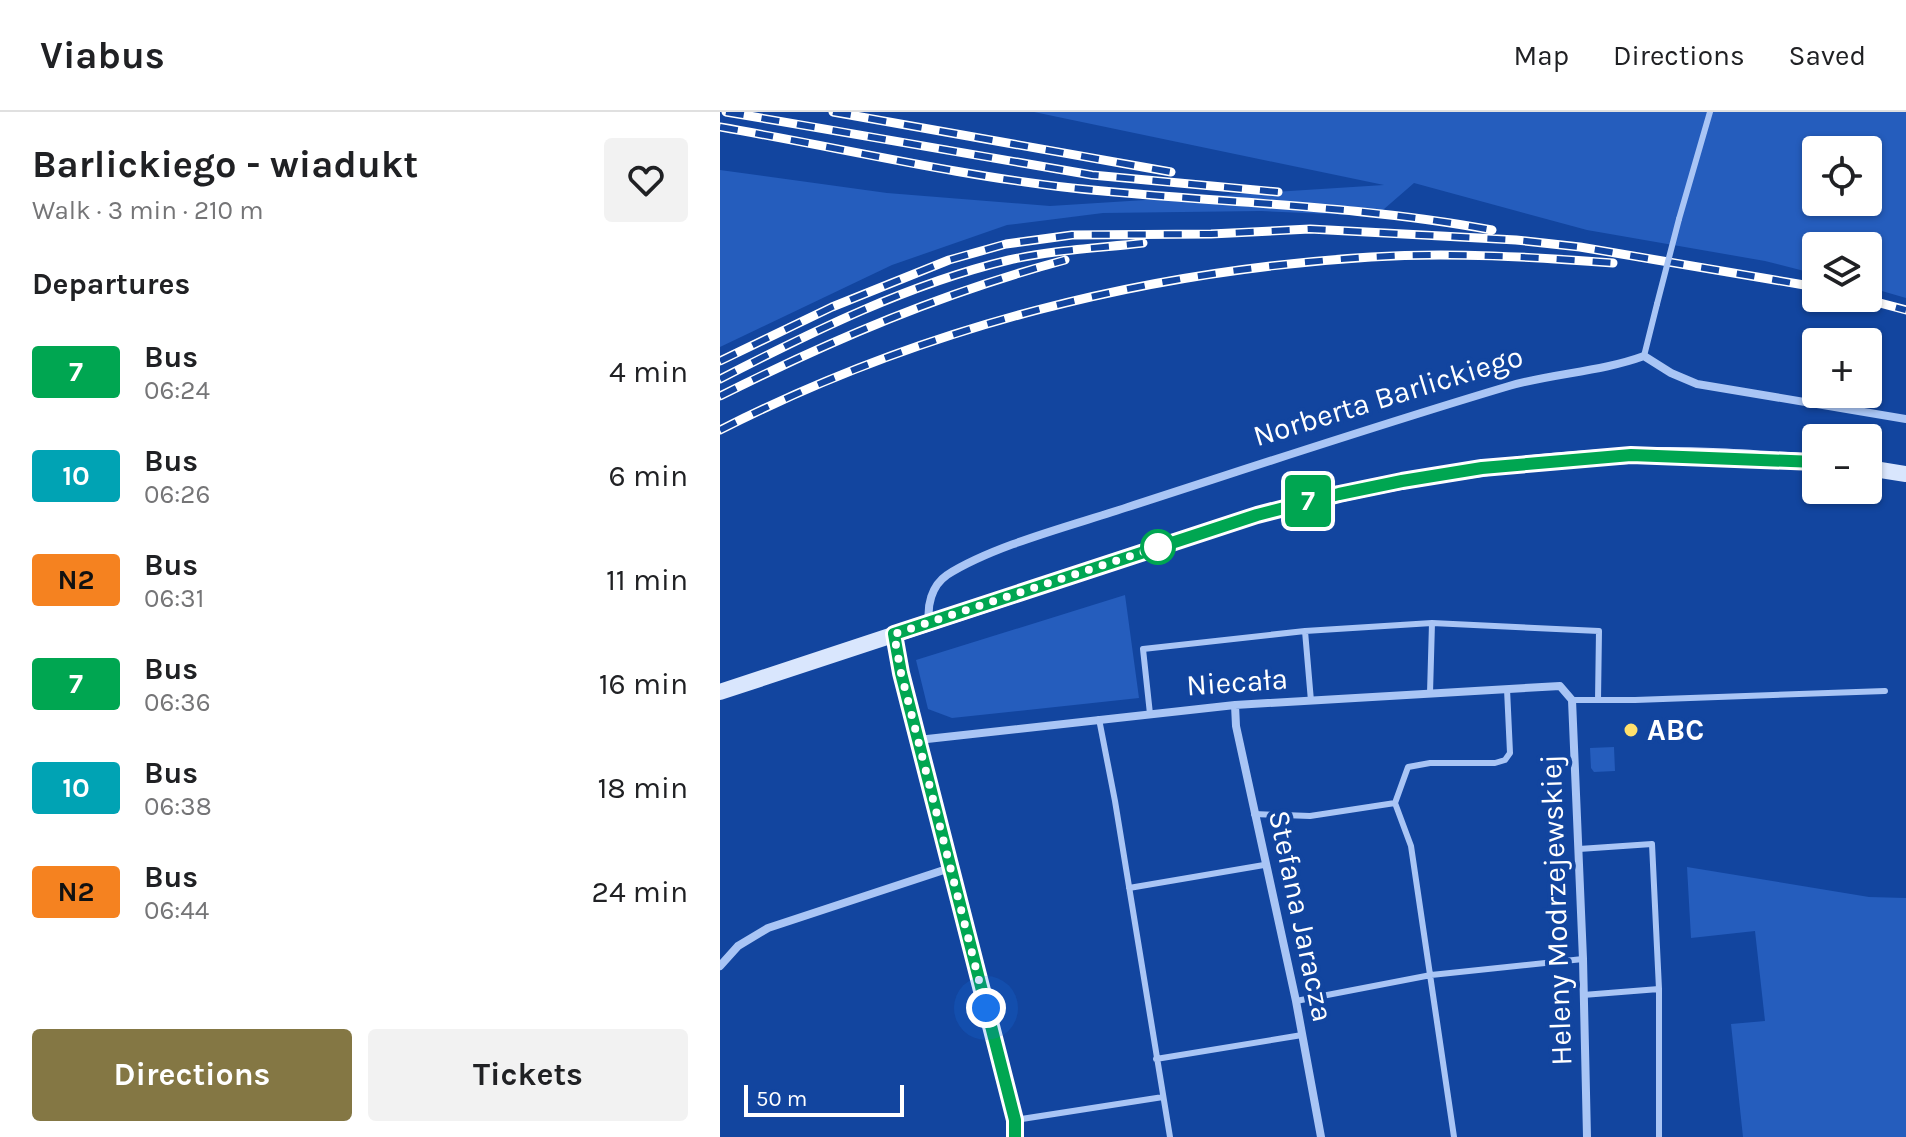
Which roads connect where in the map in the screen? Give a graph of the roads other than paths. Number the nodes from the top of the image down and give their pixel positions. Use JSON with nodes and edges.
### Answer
{"nodes":[{"id":1,"x":1710,"y":112,"type":"edge"},
{"id":2,"x":1644,"y":356,"type":"junction"},
{"id":3,"x":1906,"y":419,"type":"edge"},
{"id":4,"x":1802,"y":461,"type":"edge"},
{"id":5,"x":1882,"y":470,"type":"edge"},
{"id":6,"x":1906,"y":474,"type":"edge"},
{"id":7,"x":929,"y":623,"type":"junction"},
{"id":8,"x":1432,"y":623,"type":"junction"},
{"id":9,"x":1305,"y":631,"type":"junction"},
{"id":10,"x":894,"y":634,"type":"junction"},
{"id":11,"x":1507,"y":689,"type":"junction"},
{"id":12,"x":1885,"y":691,"type":"dead end"},
{"id":13,"x":720,"y":692,"type":"edge"},
{"id":14,"x":1430,"y":693,"type":"junction"},
{"id":15,"x":1572,"y":700,"type":"junction"},
{"id":16,"x":1598,"y":700,"type":"junction"},
{"id":17,"x":1311,"y":701,"type":"junction"},
{"id":18,"x":1235,"y":705,"type":"junction"},
{"id":19,"x":1150,"y":714,"type":"junction"},
{"id":20,"x":1099,"y":719,"type":"junction"},
{"id":21,"x":918,"y":740,"type":"junction"},
{"id":22,"x":1395,"y":803,"type":"junction"},
{"id":23,"x":1254,"y":814,"type":"junction"},
{"id":24,"x":1579,"y":849,"type":"junction"},
{"id":25,"x":1264,"y":865,"type":"junction"},
{"id":26,"x":950,"y":868,"type":"junction"},
{"id":27,"x":1129,"y":888,"type":"junction"},
{"id":28,"x":1583,"y":959,"type":"junction"},
{"id":29,"x":720,"y":966,"type":"edge"},
{"id":30,"x":1431,"y":975,"type":"junction"},
{"id":31,"x":1659,"y":989,"type":"junction"},
{"id":32,"x":1583,"y":995,"type":"junction"},
{"id":33,"x":1296,"y":1001,"type":"junction"},
{"id":34,"x":1302,"y":1035,"type":"junction"},
{"id":35,"x":1156,"y":1059,"type":"junction"},
{"id":36,"x":1163,"y":1097,"type":"junction"},
{"id":37,"x":1015,"y":1120,"type":"junction"},
{"id":38,"x":1015,"y":1137,"type":"edge"},
{"id":39,"x":1170,"y":1137,"type":"edge"},
{"id":40,"x":1321,"y":1137,"type":"edge"},
{"id":41,"x":1454,"y":1137,"type":"edge"},
{"id":42,"x":1587,"y":1137,"type":"edge"},
{"id":43,"x":1659,"y":1137,"type":"edge"}],
"edges":[{"from":1,"to":2,"type":"lane","bridge":true},
{"from":2,"to":3,"type":"street"},
{"from":2,"to":7,"type":"street","name":"Norberta Barlickiego"},
{"from":4,"to":7,"type":"street"},
{"from":5,"to":6,"type":"street"},
{"from":7,"to":10,"type":"street"},
{"from":8,"to":9,"type":"lane"},
{"from":8,"to":14,"type":"lane"},
{"from":8,"to":16,"type":"lane"},
{"from":9,"to":17,"type":"lane"},
{"from":9,"to":19,"type":"lane"},
{"from":10,"to":13,"type":"street"},
{"from":10,"to":21,"type":"street"},
{"from":11,"to":14,"type":"street","name":"Niecała"},
{"from":11,"to":15,"type":"street","name":"Niecała"},
{"from":11,"to":22,"type":"lane"},
{"from":12,"to":16,"type":"lane"},
{"from":14,"to":17,"type":"street","name":"Niecała"},
{"from":15,"to":16,"type":"lane"},
{"from":15,"to":24,"type":"street","name":"Heleny Modrzejewskiej"},
{"from":17,"to":18,"type":"street","name":"Niecała"},
{"from":18,"to":19,"type":"street","name":"Niecała"},
{"from":18,"to":23,"type":"street","name":"Stefana Jaracza"},
{"from":19,"to":20,"type":"street","name":"Niecała"},
{"from":20,"to":21,"type":"street","name":"Niecała"},
{"from":20,"to":27,"type":"lane"},
{"from":21,"to":26,"type":"street"},
{"from":22,"to":23,"type":"lane"},
{"from":22,"to":30,"type":"lane"},
{"from":23,"to":25,"type":"street","name":"Stefana Jaracza"},
{"from":24,"to":28,"type":"street","name":"Heleny Modrzejewskiej"},
{"from":24,"to":31,"type":"lane"},
{"from":25,"to":27,"type":"lane"},
{"from":25,"to":33,"type":"street","name":"Stefana Jaracza"},
{"from":26,"to":29,"type":"street"},
{"from":26,"to":37,"type":"street"},
{"from":27,"to":35,"type":"lane"},
{"from":28,"to":30,"type":"lane"},
{"from":28,"to":32,"type":"street","name":"Heleny Modrzejewskiej"},
{"from":30,"to":33,"type":"lane"},
{"from":30,"to":41,"type":"lane"},
{"from":31,"to":32,"type":"lane"},
{"from":31,"to":43,"type":"lane"},
{"from":32,"to":42,"type":"street","name":"Heleny Modrzejewskiej"},
{"from":33,"to":34,"type":"street","name":"Stefana Jaracza"},
{"from":34,"to":35,"type":"lane"},
{"from":34,"to":40,"type":"street","name":"Stefana Jaracza"},
{"from":35,"to":36,"type":"lane"},
{"from":36,"to":37,"type":"lane"},
{"from":36,"to":39,"type":"lane"},
{"from":37,"to":38,"type":"street"}]}
